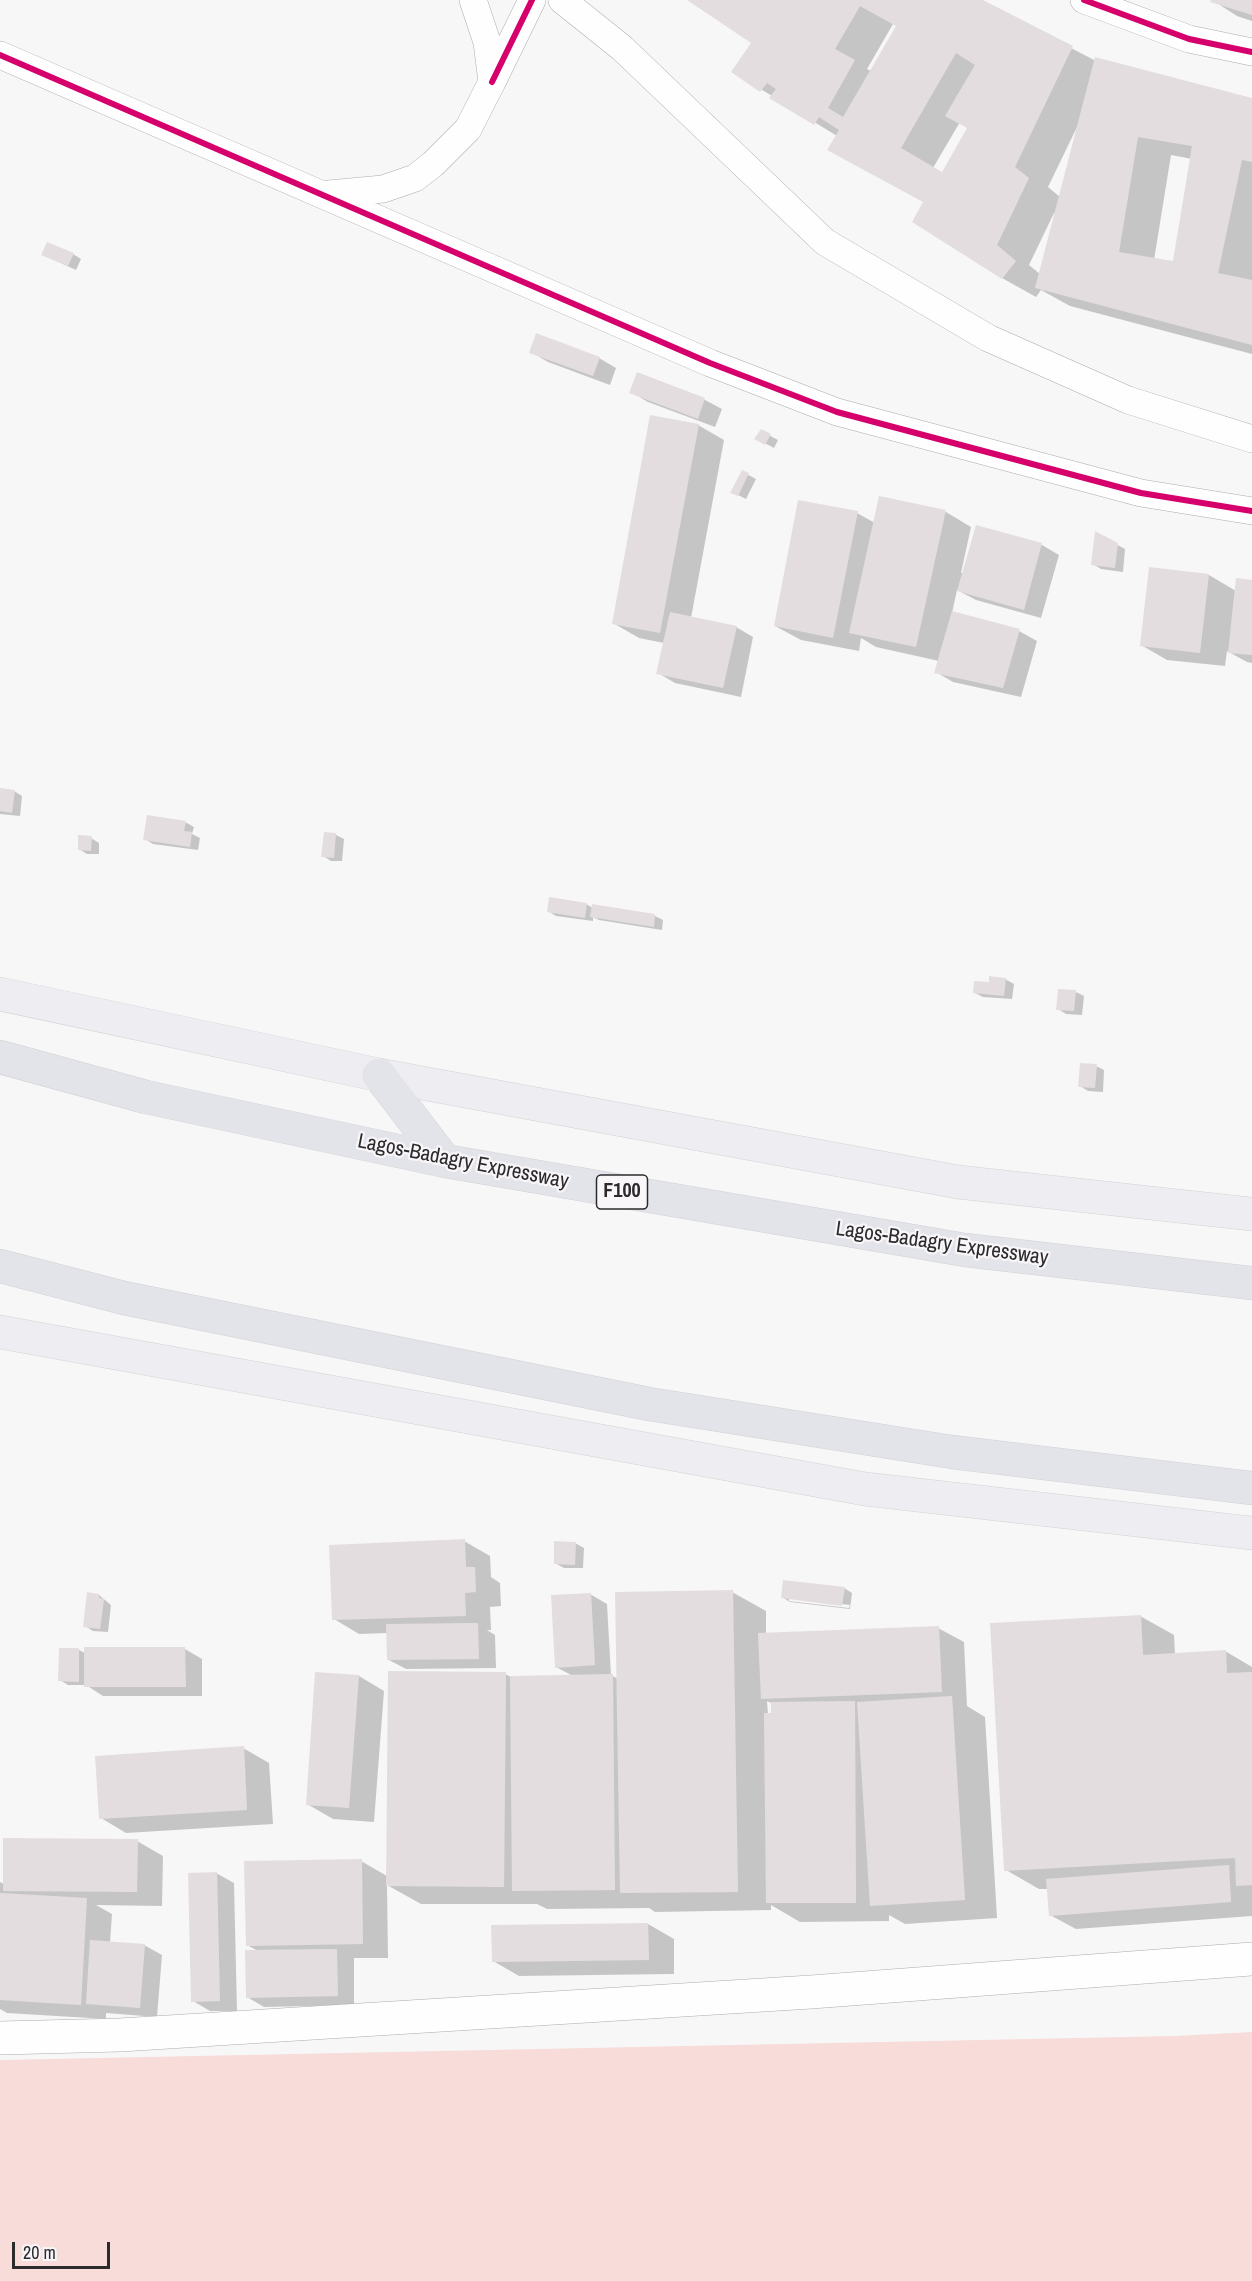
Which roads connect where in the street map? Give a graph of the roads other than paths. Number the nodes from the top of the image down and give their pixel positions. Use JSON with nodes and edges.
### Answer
{"nodes":[{"id":1,"x":473,"y":0,"type":"edge"},
{"id":2,"x":532,"y":0,"type":"edge"},
{"id":3,"x":562,"y":0,"type":"edge"},
{"id":4,"x":1084,"y":0,"type":"edge"},
{"id":5,"x":1252,"y":52,"type":"edge"},
{"id":6,"x":0,"y":55,"type":"edge"},
{"id":7,"x":492,"y":82,"type":"junction"},
{"id":8,"x":325,"y":195,"type":"junction"},
{"id":9,"x":1252,"y":439,"type":"edge"},
{"id":10,"x":1252,"y":511,"type":"edge"},
{"id":11,"x":0,"y":994,"type":"edge"},
{"id":12,"x":0,"y":1057,"type":"edge"},
{"id":13,"x":379,"y":1075,"type":"junction"},
{"id":14,"x":445,"y":1161,"type":"junction"},
{"id":15,"x":1252,"y":1214,"type":"edge"},
{"id":16,"x":0,"y":1266,"type":"edge"},
{"id":17,"x":1252,"y":1282,"type":"edge"},
{"id":18,"x":2,"y":1333,"type":"edge"},
{"id":19,"x":1252,"y":1488,"type":"edge"},
{"id":20,"x":1252,"y":1533,"type":"edge"},
{"id":21,"x":1252,"y":1959,"type":"edge"},
{"id":22,"x":0,"y":2038,"type":"edge"}],
"edges":[{"from":1,"to":7,"type":"street"},
{"from":2,"to":7,"type":"street"},
{"from":3,"to":9,"type":"street"},
{"from":4,"to":5,"type":"street"},
{"from":6,"to":8,"type":"street"},
{"from":7,"to":8,"type":"street"},
{"from":8,"to":10,"type":"street"},
{"from":11,"to":13,"type":"main road"},
{"from":12,"to":14,"type":"highway","name":"Lagos-Badagry Expressway","number":"F100"},
{"from":13,"to":14,"type":"highway"},
{"from":13,"to":15,"type":"main road"},
{"from":14,"to":17,"type":"highway","name":"Lagos-Badagry Expressway","number":"F100"},
{"from":16,"to":19,"type":"highway"},
{"from":18,"to":20,"type":"main road"},
{"from":21,"to":22,"type":"main road"}]}
